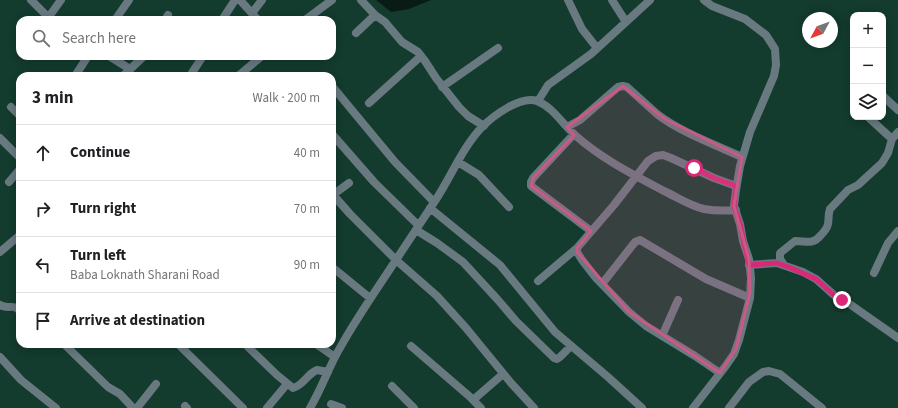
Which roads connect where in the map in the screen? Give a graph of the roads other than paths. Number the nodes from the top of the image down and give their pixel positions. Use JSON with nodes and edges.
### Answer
{"nodes":[{"id":1,"x":31,"y":0,"type":"edge"},
{"id":2,"x":61,"y":0,"type":"edge"},
{"id":3,"x":128,"y":0,"type":"edge"},
{"id":4,"x":234,"y":0,"type":"edge"},
{"id":5,"x":240,"y":0,"type":"edge"},
{"id":6,"x":262,"y":0,"type":"edge"},
{"id":7,"x":332,"y":0,"type":"edge"},
{"id":8,"x":361,"y":0,"type":"edge"},
{"id":9,"x":568,"y":0,"type":"edge"},
{"id":10,"x":612,"y":0,"type":"edge"},
{"id":11,"x":650,"y":0,"type":"edge"},
{"id":12,"x":704,"y":0,"type":"edge"},
{"id":13,"x":252,"y":13,"type":"junction"},
{"id":14,"x":375,"y":15,"type":"junction"},
{"id":15,"x":47,"y":16,"type":"edge"},
{"id":16,"x":52,"y":16,"type":"edge"},
{"id":17,"x":118,"y":16,"type":"edge"},
{"id":18,"x":224,"y":16,"type":"edge"},
{"id":19,"x":255,"y":16,"type":"edge"},
{"id":20,"x":310,"y":16,"type":"edge"},
{"id":21,"x":626,"y":22,"type":"junction"},
{"id":22,"x":356,"y":33,"type":"dead end"},
{"id":23,"x":498,"y":48,"type":"dead end"},
{"id":24,"x":597,"y":48,"type":"junction"},
{"id":25,"x":421,"y":56,"type":"junction"},
{"id":26,"x":85,"y":60,"type":"edge"},
{"id":27,"x":115,"y":60,"type":"edge"},
{"id":28,"x":140,"y":60,"type":"edge"},
{"id":29,"x":200,"y":60,"type":"edge"},
{"id":30,"x":258,"y":60,"type":"edge"},
{"id":31,"x":130,"y":69,"type":"junction"},
{"id":32,"x":248,"y":69,"type":"junction"},
{"id":33,"x":78,"y":72,"type":"edge"},
{"id":34,"x":127,"y":72,"type":"edge"},
{"id":35,"x":193,"y":72,"type":"edge"},
{"id":36,"x":244,"y":72,"type":"edge"},
{"id":37,"x":250,"y":72,"type":"edge"},
{"id":38,"x":442,"y":87,"type":"junction"},
{"id":39,"x":336,"y":91,"type":"edge"},
{"id":40,"x":886,"y":99,"type":"edge"},
{"id":41,"x":538,"y":102,"type":"junction"},
{"id":42,"x":369,"y":104,"type":"dead end"},
{"id":43,"x":11,"y":107,"type":"dead end"},
{"id":44,"x":898,"y":110,"type":"edge"},
{"id":45,"x":16,"y":112,"type":"edge"},
{"id":46,"x":871,"y":120,"type":"edge"},
{"id":47,"x":484,"y":126,"type":"junction"},
{"id":48,"x":567,"y":127,"type":"junction"},
{"id":49,"x":898,"y":132,"type":"edge"},
{"id":50,"x":574,"y":134,"type":"junction"},
{"id":51,"x":0,"y":138,"type":"edge"},
{"id":52,"x":336,"y":139,"type":"edge"},
{"id":53,"x":892,"y":139,"type":"junction"},
{"id":54,"x":16,"y":154,"type":"edge"},
{"id":55,"x":742,"y":157,"type":"junction"},
{"id":56,"x":458,"y":162,"type":"junction"},
{"id":57,"x":16,"y":173,"type":"edge"},
{"id":58,"x":636,"y":176,"type":"junction"},
{"id":59,"x":8,"y":182,"type":"dead end"},
{"id":60,"x":350,"y":183,"type":"dead end"},
{"id":61,"x":736,"y":186,"type":"junction"},
{"id":62,"x":336,"y":193,"type":"edge"},
{"id":63,"x":336,"y":200,"type":"edge"},
{"id":64,"x":432,"y":205,"type":"junction"},
{"id":65,"x":509,"y":206,"type":"dead end"},
{"id":66,"x":736,"y":210,"type":"junction"},
{"id":67,"x":417,"y":228,"type":"junction"},
{"id":68,"x":898,"y":230,"type":"edge"},
{"id":69,"x":591,"y":231,"type":"junction"},
{"id":70,"x":16,"y":238,"type":"edge"},
{"id":71,"x":577,"y":248,"type":"junction"},
{"id":72,"x":0,"y":252,"type":"edge"},
{"id":73,"x":396,"y":260,"type":"junction"},
{"id":74,"x":749,"y":265,"type":"junction"},
{"id":75,"x":784,"y":265,"type":"junction"},
{"id":76,"x":336,"y":269,"type":"edge"},
{"id":77,"x":874,"y":274,"type":"dead end"},
{"id":78,"x":538,"y":281,"type":"dead end"},
{"id":79,"x":602,"y":284,"type":"junction"},
{"id":80,"x":370,"y":298,"type":"junction"},
{"id":81,"x":750,"y":298,"type":"junction"},
{"id":82,"x":678,"y":300,"type":"dead end"},
{"id":83,"x":0,"y":304,"type":"edge"},
{"id":84,"x":16,"y":307,"type":"edge"},
{"id":85,"x":662,"y":336,"type":"junction"},
{"id":86,"x":898,"y":338,"type":"edge"},
{"id":87,"x":411,"y":346,"type":"dead end"},
{"id":88,"x":571,"y":346,"type":"junction"},
{"id":89,"x":68,"y":348,"type":"edge"},
{"id":90,"x":182,"y":348,"type":"edge"},
{"id":91,"x":249,"y":348,"type":"edge"},
{"id":92,"x":322,"y":348,"type":"edge"},
{"id":93,"x":0,"y":357,"type":"edge"},
{"id":94,"x":335,"y":357,"type":"junction"},
{"id":95,"x":328,"y":372,"type":"junction"},
{"id":96,"x":720,"y":373,"type":"junction"},
{"id":97,"x":503,"y":374,"type":"junction"},
{"id":98,"x":156,"y":384,"type":"dead end"},
{"id":99,"x":287,"y":384,"type":"junction"},
{"id":100,"x":392,"y":386,"type":"dead end"},
{"id":101,"x":473,"y":400,"type":"junction"},
{"id":102,"x":331,"y":404,"type":"dead end"},
{"id":103,"x":56,"y":408,"type":"edge"},
{"id":104,"x":133,"y":408,"type":"edge"},
{"id":105,"x":137,"y":408,"type":"edge"},
{"id":106,"x":243,"y":408,"type":"edge"},
{"id":107,"x":267,"y":408,"type":"edge"},
{"id":108,"x":310,"y":408,"type":"edge"},
{"id":109,"x":342,"y":408,"type":"edge"},
{"id":110,"x":414,"y":408,"type":"edge"},
{"id":111,"x":481,"y":408,"type":"edge"},
{"id":112,"x":534,"y":408,"type":"edge"},
{"id":113,"x":642,"y":408,"type":"edge"},
{"id":114,"x":693,"y":408,"type":"edge"},
{"id":115,"x":729,"y":408,"type":"edge"},
{"id":116,"x":822,"y":408,"type":"edge"}],
"edges":[{"from":1,"to":15,"type":"street"},
{"from":2,"to":16,"type":"street"},
{"from":3,"to":17,"type":"street"},
{"from":4,"to":18,"type":"street"},
{"from":5,"to":13,"type":"street"},
{"from":6,"to":13,"type":"street"},
{"from":7,"to":20,"type":"street"},
{"from":8,"to":14,"type":"street"},
{"from":9,"to":24,"type":"street"},
{"from":10,"to":21,"type":"street"},
{"from":11,"to":21,"type":"street"},
{"from":12,"to":55,"type":"street"},
{"from":13,"to":19,"type":"street"},
{"from":14,"to":22,"type":"street"},
{"from":14,"to":25,"type":"street"},
{"from":21,"to":24,"type":"street"},
{"from":23,"to":38,"type":"street"},
{"from":24,"to":41,"type":"street"},
{"from":25,"to":38,"type":"street"},
{"from":25,"to":42,"type":"street"},
{"from":26,"to":33,"type":"street"},
{"from":27,"to":31,"type":"street"},
{"from":28,"to":31,"type":"street"},
{"from":29,"to":35,"type":"street"},
{"from":30,"to":32,"type":"street"},
{"from":31,"to":34,"type":"street"},
{"from":32,"to":36,"type":"street"},
{"from":32,"to":37,"type":"street"},
{"from":38,"to":47,"type":"street"},
{"from":39,"to":64,"type":"street"},
{"from":40,"to":44,"type":"street"},
{"from":41,"to":47,"type":"street"},
{"from":41,"to":48,"type":"street"},
{"from":43,"to":45,"type":"street"},
{"from":46,"to":53,"type":"street"},
{"from":47,"to":56,"type":"street"},
{"from":48,"to":50,"type":"street"},
{"from":48,"to":55,"type":"street"},
{"from":49,"to":53,"type":"street"},
{"from":50,"to":58,"type":"street"},
{"from":50,"to":69,"type":"street"},
{"from":51,"to":54,"type":"street"},
{"from":52,"to":67,"type":"street"},
{"from":53,"to":75,"type":"street"},
{"from":55,"to":61,"type":"street"},
{"from":56,"to":64,"type":"street"},
{"from":56,"to":65,"type":"street"},
{"from":57,"to":59,"type":"street"},
{"from":58,"to":61,"type":"street"},
{"from":58,"to":66,"type":"street"},
{"from":58,"to":69,"type":"street"},
{"from":60,"to":62,"type":"street"},
{"from":61,"to":66,"type":"street"},
{"from":63,"to":73,"type":"street"},
{"from":64,"to":67,"type":"street"},
{"from":64,"to":88,"type":"street"},
{"from":66,"to":74,"type":"street"},
{"from":67,"to":73,"type":"street"},
{"from":67,"to":88,"type":"street"},
{"from":68,"to":77,"type":"street"},
{"from":69,"to":71,"type":"street"},
{"from":70,"to":72,"type":"street"},
{"from":71,"to":78,"type":"street"},
{"from":71,"to":79,"type":"street"},
{"from":73,"to":80,"type":"street"},
{"from":73,"to":97,"type":"street"},
{"from":74,"to":75,"type":"street"},
{"from":74,"to":81,"type":"street"},
{"from":75,"to":86,"type":"street"},
{"from":76,"to":80,"type":"street"},
{"from":79,"to":81,"type":"street"},
{"from":79,"to":85,"type":"street"},
{"from":80,"to":94,"type":"street"},
{"from":81,"to":96,"type":"street"},
{"from":82,"to":85,"type":"street"},
{"from":83,"to":84,"type":"street"},
{"from":85,"to":96,"type":"street"},
{"from":87,"to":101,"type":"street"},
{"from":88,"to":113,"type":"street"},
{"from":89,"to":104,"type":"street"},
{"from":90,"to":106,"type":"street"},
{"from":91,"to":99,"type":"street"},
{"from":92,"to":94,"type":"street"},
{"from":93,"to":103,"type":"street"},
{"from":94,"to":95,"type":"street"},
{"from":95,"to":99,"type":"street"},
{"from":95,"to":108,"type":"street"},
{"from":96,"to":114,"type":"street"},
{"from":97,"to":101,"type":"street"},
{"from":97,"to":112,"type":"street"},
{"from":98,"to":105,"type":"street"},
{"from":99,"to":107,"type":"street"},
{"from":100,"to":110,"type":"street"},
{"from":101,"to":111,"type":"street"},
{"from":102,"to":109,"type":"street"},
{"from":115,"to":116,"type":"street"}]}
